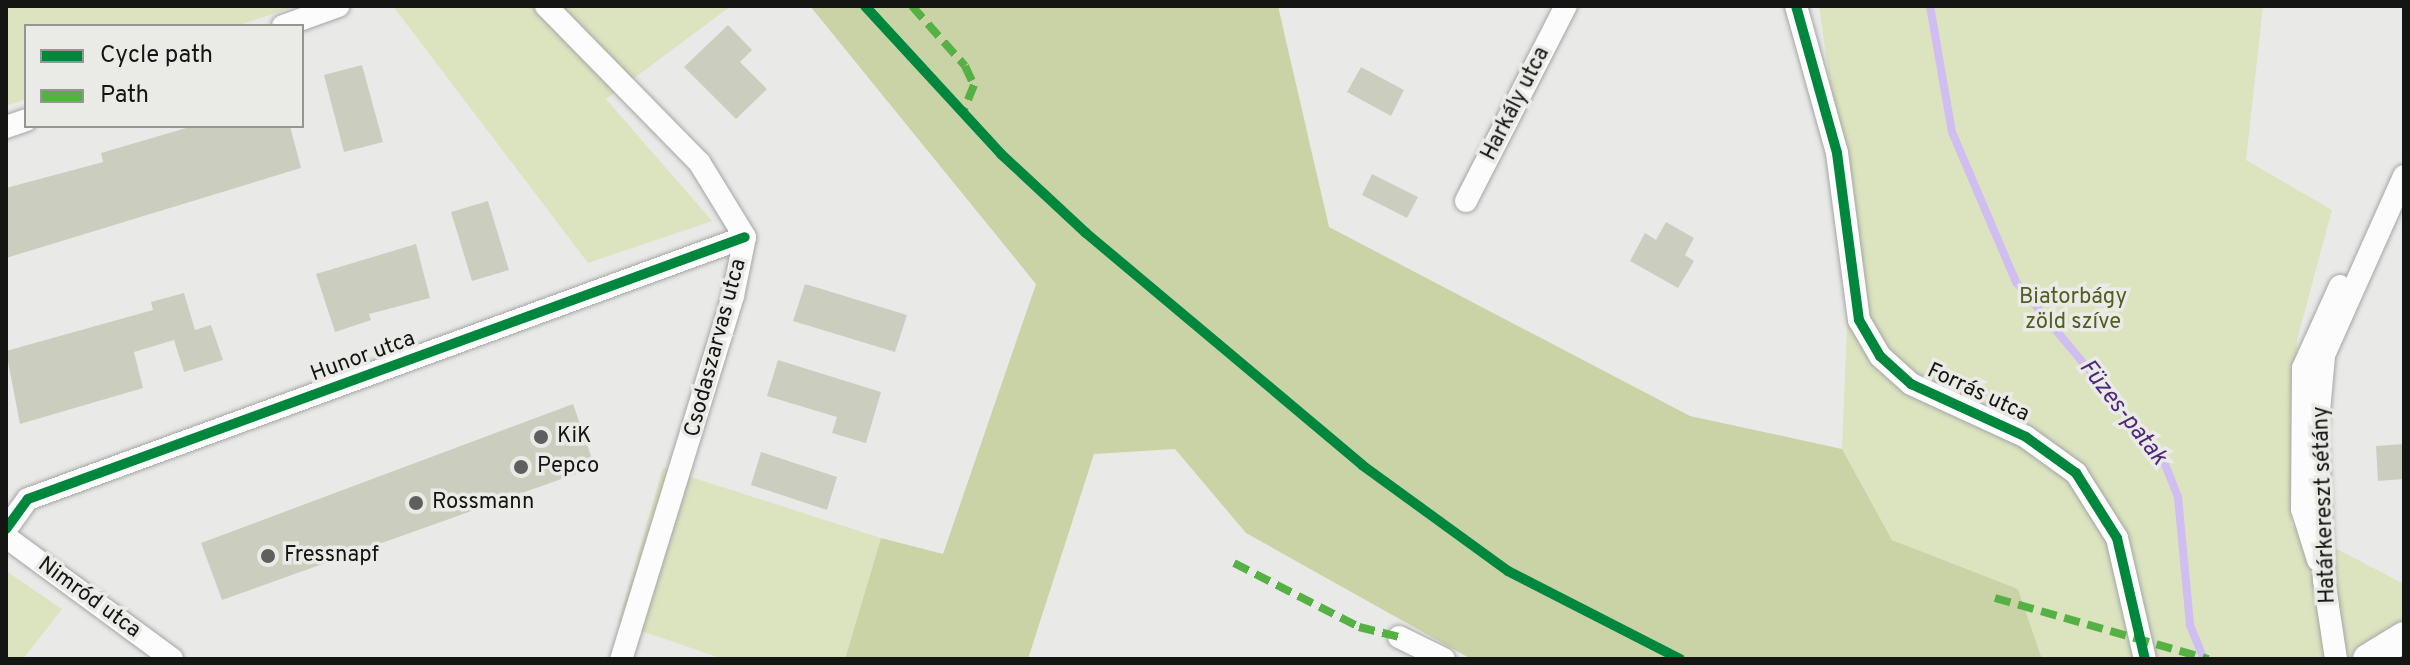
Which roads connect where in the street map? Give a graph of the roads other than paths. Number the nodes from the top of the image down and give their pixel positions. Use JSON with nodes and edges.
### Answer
{"nodes":[{"id":1,"x":338,"y":6,"type":"edge"},
{"id":2,"x":546,"y":6,"type":"edge"},
{"id":3,"x":1566,"y":6,"type":"edge"},
{"id":4,"x":1796,"y":6,"type":"edge"},
{"id":5,"x":288,"y":24,"type":"edge"},
{"id":6,"x":2404,"y":176,"type":"edge"},
{"id":7,"x":1466,"y":201,"type":"dead end"},
{"id":8,"x":745,"y":237,"type":"junction"},
{"id":9,"x":6,"y":529,"type":"edge"},
{"id":10,"x":6,"y":537,"type":"edge"},
{"id":11,"x":1399,"y":637,"type":"dead end"},
{"id":12,"x":2404,"y":637,"type":"edge"},
{"id":13,"x":172,"y":659,"type":"edge"},
{"id":14,"x":621,"y":659,"type":"edge"},
{"id":15,"x":1444,"y":659,"type":"edge"},
{"id":16,"x":2145,"y":659,"type":"edge"},
{"id":17,"x":2336,"y":659,"type":"edge"},
{"id":18,"x":2368,"y":659,"type":"edge"}],
"edges":[{"from":1,"to":5,"type":"street"},
{"from":2,"to":8,"type":"street","name":"Csodaszarvas utca"},
{"from":3,"to":7,"type":"street","name":"Harkály utca"},
{"from":4,"to":16,"type":"street","name":"Forrás utca"},
{"from":6,"to":17,"type":"street","name":"Határkereszt sétány"},
{"from":8,"to":9,"type":"street","name":"Hunor utca"},
{"from":8,"to":14,"type":"street","name":"Csodaszarvas utca"},
{"from":10,"to":13,"type":"street","name":"Nimród utca"},
{"from":11,"to":15,"type":"street"},
{"from":12,"to":18,"type":"main road"}]}
